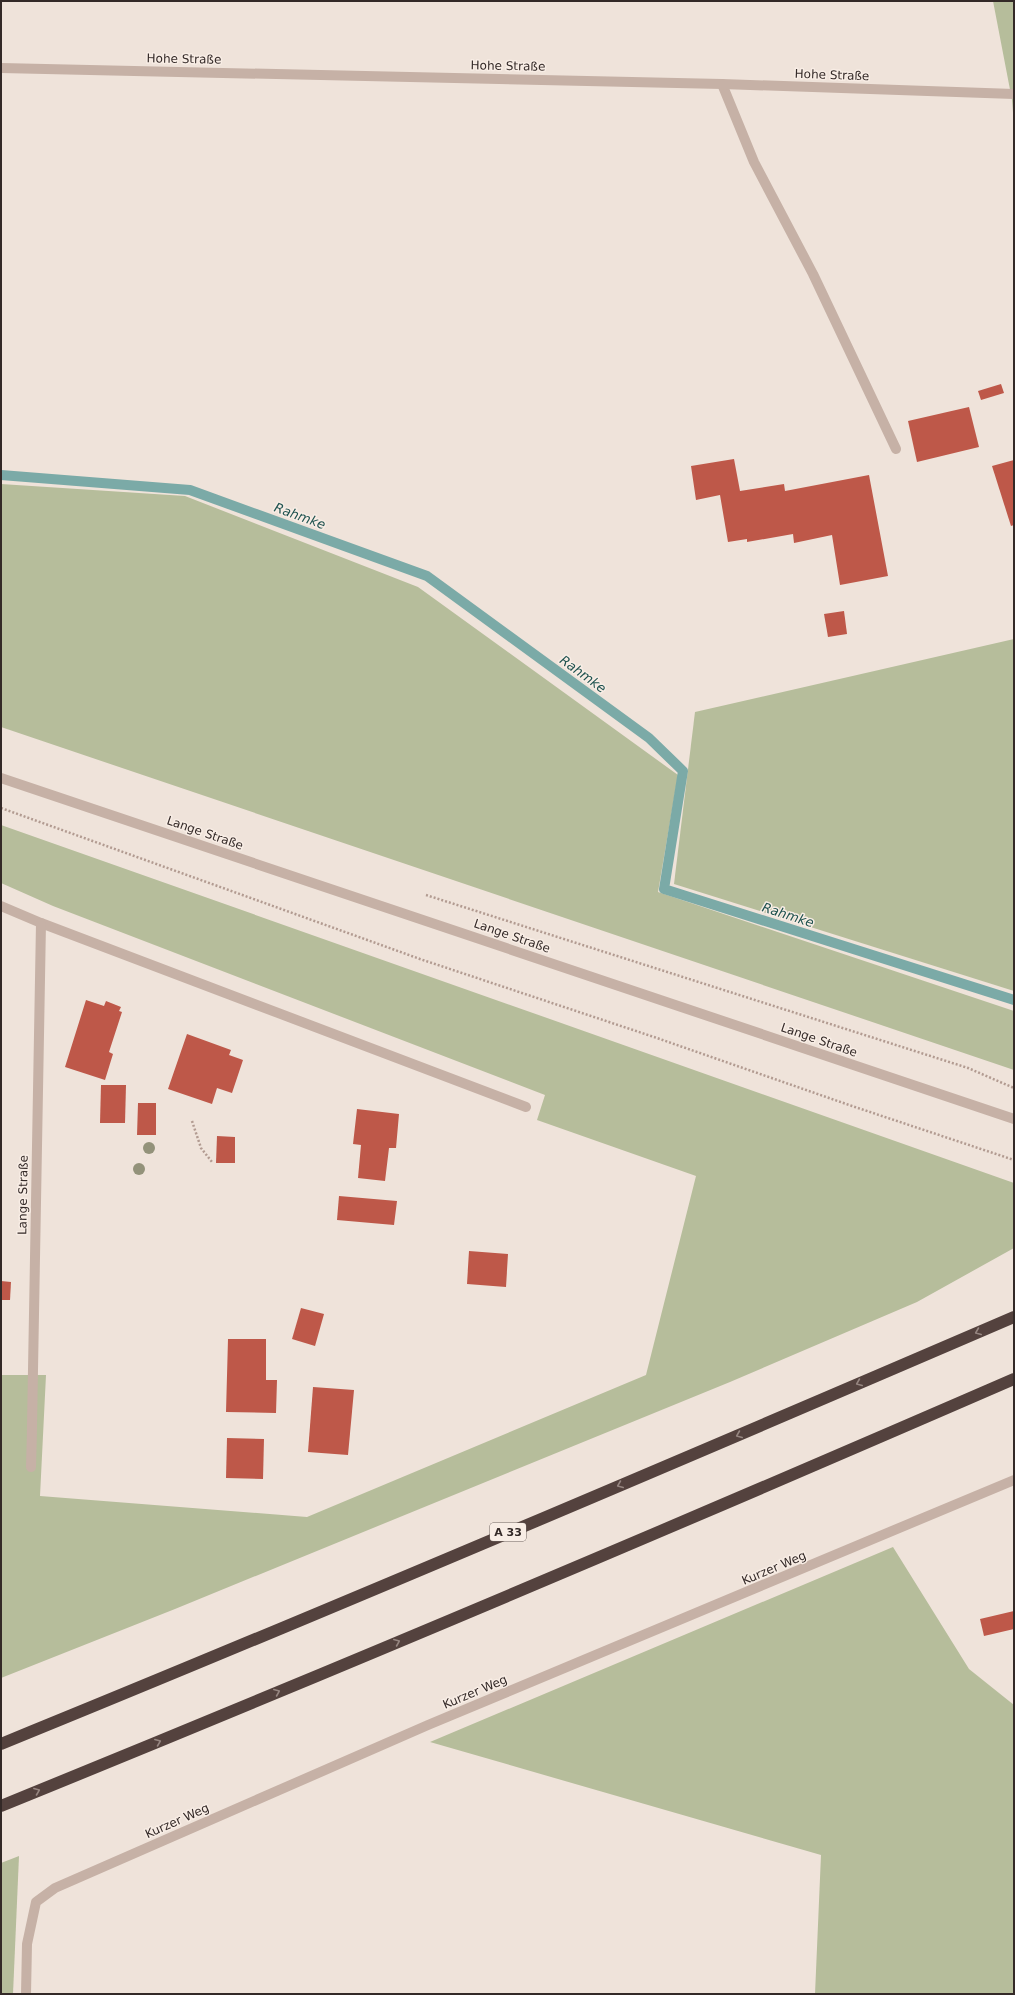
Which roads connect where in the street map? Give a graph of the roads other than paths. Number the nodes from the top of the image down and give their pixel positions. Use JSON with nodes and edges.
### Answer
{"nodes":[{"id":1,"x":1,"y":68,"type":"edge"},
{"id":2,"x":722,"y":84,"type":"junction"},
{"id":3,"x":1014,"y":94,"type":"edge"},
{"id":4,"x":896,"y":449,"type":"dead end"},
{"id":5,"x":1,"y":778,"type":"edge"},
{"id":6,"x":1,"y":906,"type":"edge"},
{"id":7,"x":41,"y":924,"type":"junction"},
{"id":8,"x":526,"y":1107,"type":"dead end"},
{"id":9,"x":1014,"y":1119,"type":"edge"},
{"id":10,"x":1014,"y":1317,"type":"edge"},
{"id":11,"x":1014,"y":1379,"type":"edge"},
{"id":12,"x":32,"y":1467,"type":"dead end"},
{"id":13,"x":1014,"y":1480,"type":"edge"},
{"id":14,"x":1,"y":1744,"type":"edge"},
{"id":15,"x":1,"y":1806,"type":"edge"},
{"id":16,"x":26,"y":1994,"type":"edge"}],
"edges":[{"from":1,"to":2,"type":"street","name":"Hohe Straße"},
{"from":2,"to":3,"type":"street","name":"Hohe Straße"},
{"from":2,"to":4,"type":"street"},
{"from":5,"to":9,"type":"street","name":"Lange Straße"},
{"from":6,"to":7,"type":"street"},
{"from":7,"to":8,"type":"street"},
{"from":7,"to":12,"type":"street","name":"Lange Straße"},
{"from":10,"to":14,"type":"highway","number":"A 33","one_way":true},
{"from":15,"to":11,"type":"highway","one_way":true},
{"from":13,"to":16,"type":"street","name":"Kurzer Weg"}]}
